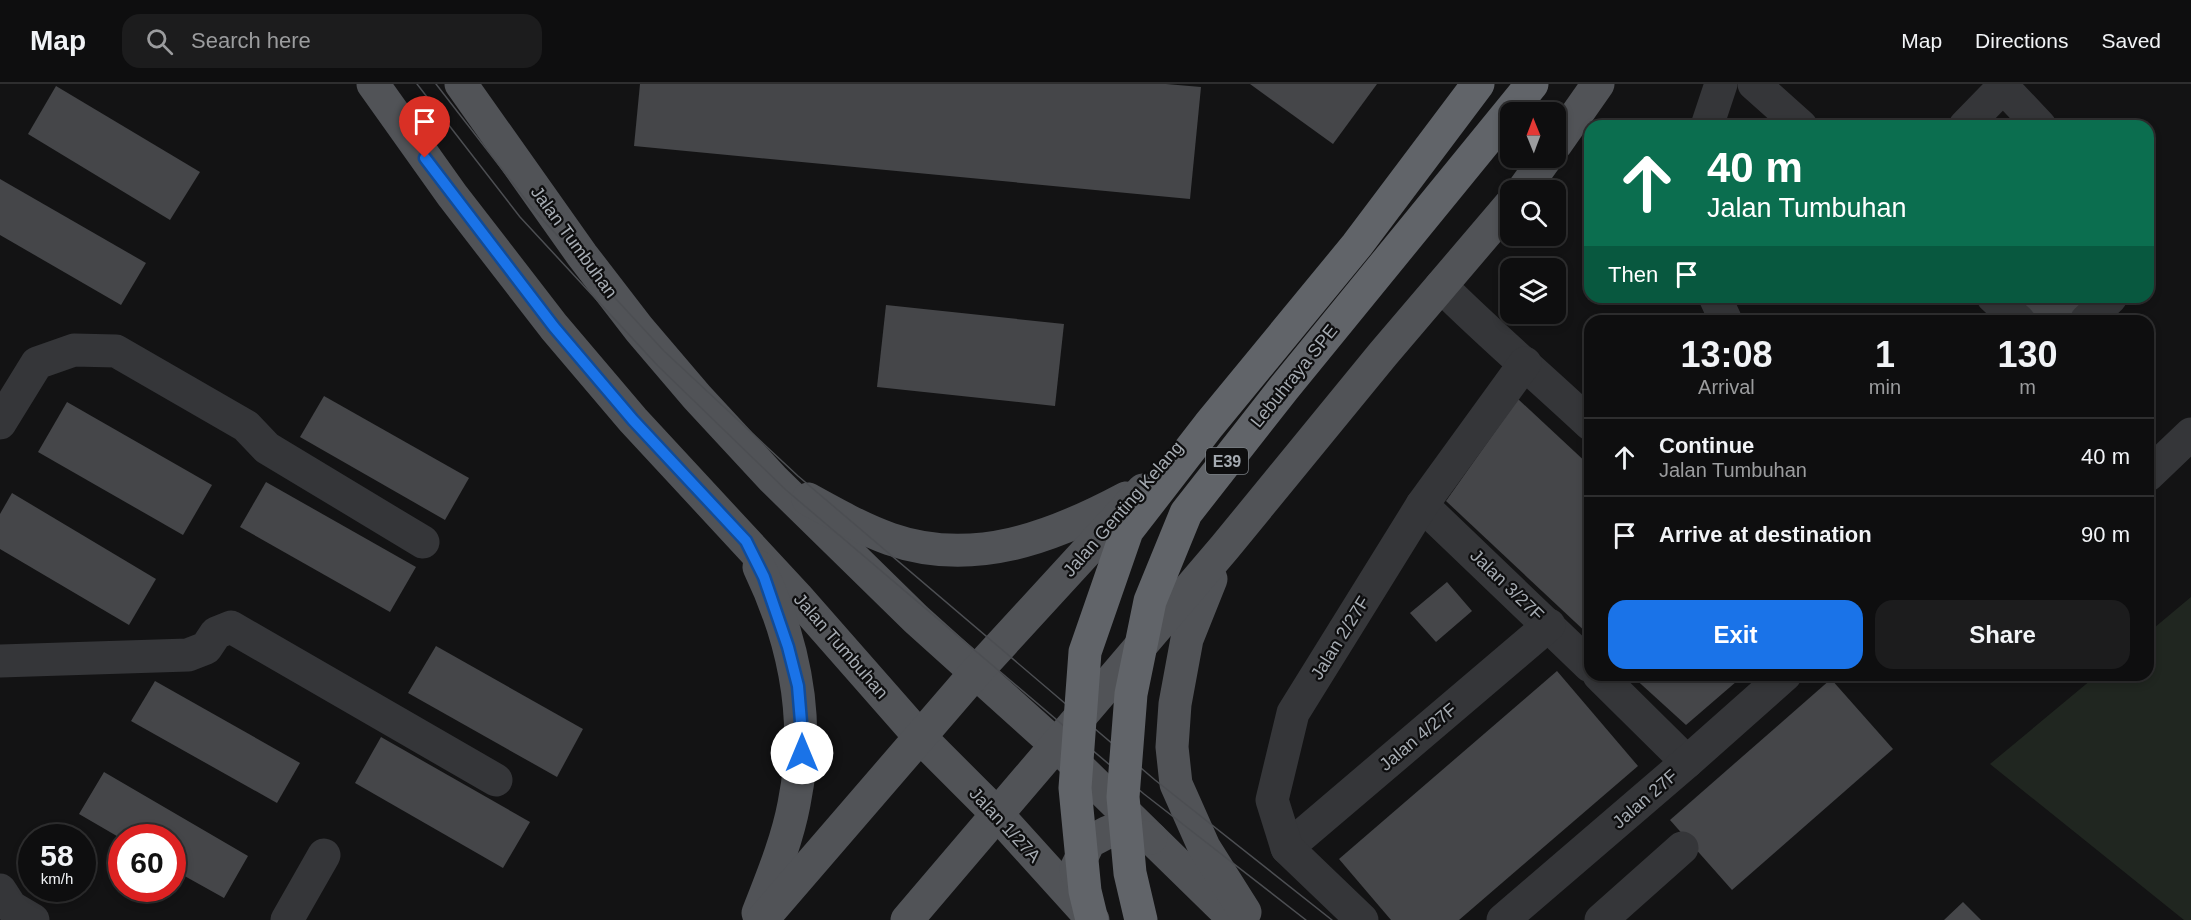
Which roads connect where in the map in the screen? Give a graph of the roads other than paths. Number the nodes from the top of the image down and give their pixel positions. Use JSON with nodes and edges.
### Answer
{"nodes":[{"id":1,"x":373,"y":84,"type":"edge"},
{"id":2,"x":461,"y":84,"type":"edge"},
{"id":3,"x":1467,"y":84,"type":"edge"},
{"id":4,"x":1478,"y":84,"type":"edge"},
{"id":5,"x":1532,"y":84,"type":"edge"},
{"id":6,"x":1598,"y":84,"type":"edge"},
{"id":7,"x":1722,"y":84,"type":"edge"},
{"id":8,"x":1754,"y":84,"type":"edge"},
{"id":9,"x":1709,"y":120,"type":"edge"},
{"id":10,"x":1794,"y":120,"type":"edge"},
{"id":11,"x":1971,"y":120,"type":"edge"},
{"id":12,"x":2034,"y":120,"type":"edge"},
{"id":13,"x":1566,"y":130,"type":"edge"},
{"id":14,"x":1500,"y":217,"type":"edge"},
{"id":15,"x":1442,"y":286,"type":"junction"},
{"id":16,"x":2000,"y":303,"type":"edge"},
{"id":17,"x":2105,"y":303,"type":"edge"},
{"id":18,"x":2012,"y":315,"type":"edge"},
{"id":19,"x":2092,"y":315,"type":"edge"},
{"id":20,"x":1526,"y":363,"type":"junction"},
{"id":21,"x":1584,"y":418,"type":"edge"},
{"id":22,"x":0,"y":423,"type":"edge"},
{"id":23,"x":2191,"y":434,"type":"edge"},
{"id":24,"x":2154,"y":469,"type":"edge"},
{"id":25,"x":773,"y":479,"type":"junction"},
{"id":26,"x":1146,"y":487,"type":"junction"},
{"id":27,"x":1422,"y":505,"type":"junction"},
{"id":28,"x":746,"y":541,"type":"junction"},
{"id":29,"x":423,"y":542,"type":"dead end"},
{"id":30,"x":1225,"y":547,"type":"junction"},
{"id":31,"x":1549,"y":625,"type":"junction"},
{"id":32,"x":1584,"y":660,"type":"edge"},
{"id":33,"x":0,"y":661,"type":"edge"},
{"id":34,"x":976,"y":672,"type":"junction"},
{"id":35,"x":1605,"y":681,"type":"edge"},
{"id":36,"x":1778,"y":681,"type":"edge"},
{"id":37,"x":920,"y":737,"type":"junction"},
{"id":38,"x":1056,"y":745,"type":"junction"},
{"id":39,"x":1688,"y":762,"type":"junction"},
{"id":40,"x":496,"y":780,"type":"dead end"},
{"id":41,"x":997,"y":814,"type":"junction"},
{"id":42,"x":1151,"y":838,"type":"junction"},
{"id":43,"x":1287,"y":848,"type":"junction"},
{"id":44,"x":1682,"y":848,"type":"dead end"},
{"id":45,"x":324,"y":855,"type":"dead end"},
{"id":46,"x":0,"y":890,"type":"edge"},
{"id":47,"x":1091,"y":918,"type":"edge"},
{"id":48,"x":33,"y":920,"type":"edge"},
{"id":49,"x":287,"y":920,"type":"edge"},
{"id":50,"x":755,"y":920,"type":"edge"},
{"id":51,"x":762,"y":920,"type":"edge"},
{"id":52,"x":907,"y":920,"type":"edge"},
{"id":53,"x":1141,"y":920,"type":"edge"},
{"id":54,"x":1235,"y":920,"type":"edge"},
{"id":55,"x":1251,"y":920,"type":"edge"},
{"id":56,"x":1362,"y":920,"type":"edge"},
{"id":57,"x":1503,"y":920,"type":"edge"},
{"id":58,"x":1601,"y":920,"type":"edge"}],
"edges":[{"from":1,"to":28,"type":"main road","name":"Jalan Tumbuhan"},
{"from":2,"to":25,"type":"main road","name":"Jalan Tumbuhan"},
{"from":3,"to":26,"type":"main road","name":"Jalan Genting Kelang"},
{"from":4,"to":47,"type":"highway","name":"Lebuhraya SPE","number":"E39","bridge":true},
{"from":5,"to":53,"type":"highway","name":"Lebuhraya SPE","number":"E39","bridge":true},
{"from":6,"to":13,"type":"main road"},
{"from":7,"to":9,"type":"street"},
{"from":8,"to":10,"type":"street"},
{"from":11,"to":12,"type":"street"},
{"from":14,"to":15,"type":"main road"},
{"from":15,"to":20,"type":"street"},
{"from":15,"to":30,"type":"main road"},
{"from":16,"to":18,"type":"street"},
{"from":17,"to":19,"type":"street"},
{"from":20,"to":21,"type":"street"},
{"from":20,"to":27,"type":"street","name":"Jalan 2/27F"},
{"from":22,"to":29,"type":"street"},
{"from":23,"to":24,"type":"street"},
{"from":25,"to":26,"type":"main road"},
{"from":25,"to":34,"type":"main road","name":"Jalan Tumbuhan"},
{"from":26,"to":34,"type":"main road","name":"Jalan Genting Kelang"},
{"from":27,"to":31,"type":"street","name":"Jalan 3/27F"},
{"from":27,"to":43,"type":"street","name":"Jalan 2/27F"},
{"from":28,"to":37,"type":"main road","name":"Jalan Tumbuhan"},
{"from":28,"to":50,"type":"main road"},
{"from":30,"to":38,"type":"main road"},
{"from":30,"to":55,"type":"main road"},
{"from":31,"to":32,"type":"street","name":"Jalan 3/27F"},
{"from":31,"to":43,"type":"street","name":"Jalan 4/27F"},
{"from":33,"to":40,"type":"street"},
{"from":34,"to":37,"type":"main road","name":"Jalan Genting Kelang"},
{"from":34,"to":38,"type":"main road"},
{"from":35,"to":39,"type":"street"},
{"from":36,"to":39,"type":"street","name":"Jalan 27F"},
{"from":37,"to":41,"type":"main road","name":"Jalan 1/27A"},
{"from":37,"to":51,"type":"main road","name":"Jalan Genting Kelang"},
{"from":38,"to":41,"type":"main road"},
{"from":38,"to":42,"type":"main road"},
{"from":39,"to":57,"type":"street","name":"Jalan 27F"},
{"from":41,"to":47,"type":"main road","name":"Jalan 1/27A"},
{"from":41,"to":52,"type":"main road"},
{"from":42,"to":47,"type":"main road"},
{"from":42,"to":54,"type":"main road"},
{"from":43,"to":56,"type":"street","name":"Jalan 2/27F"},
{"from":44,"to":58,"type":"street"},
{"from":45,"to":49,"type":"street"},
{"from":46,"to":48,"type":"street"}]}
